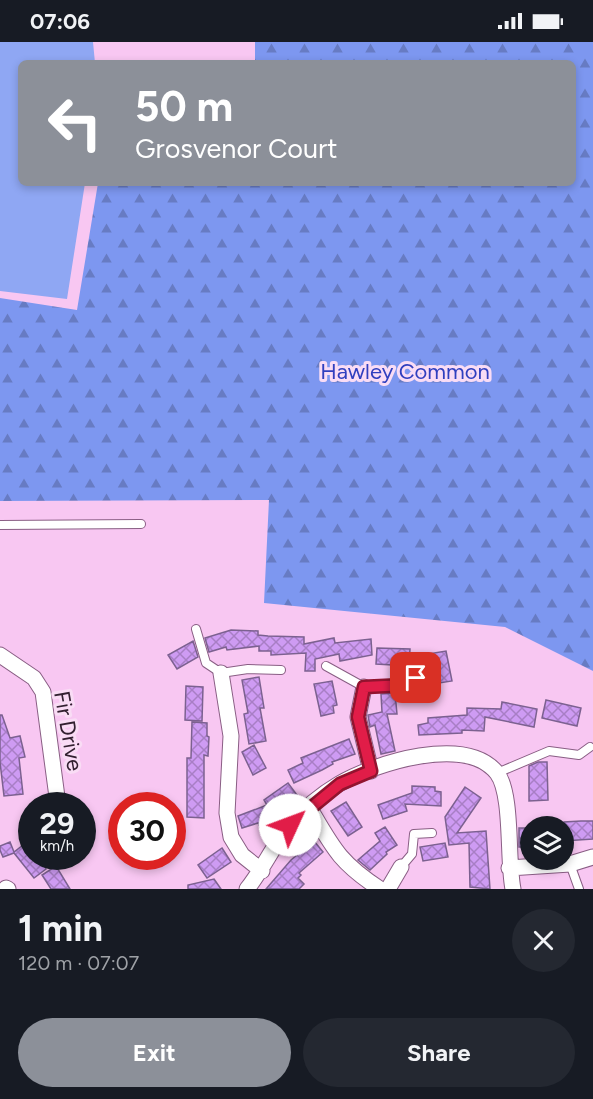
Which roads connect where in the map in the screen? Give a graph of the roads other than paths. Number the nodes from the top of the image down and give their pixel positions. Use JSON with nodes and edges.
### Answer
{"nodes":[{"id":1,"x":141,"y":524,"type":"dead end"},
{"id":2,"x":0,"y":525,"type":"edge"},
{"id":3,"x":196,"y":629,"type":"dead end"},
{"id":4,"x":0,"y":655,"type":"edge"},
{"id":5,"x":424,"y":659,"type":"dead end"},
{"id":6,"x":326,"y":666,"type":"dead end"},
{"id":7,"x":281,"y":670,"type":"dead end"},
{"id":8,"x":221,"y":673,"type":"junction"},
{"id":9,"x":364,"y":687,"type":"junction"},
{"id":10,"x":590,"y":747,"type":"dead end"},
{"id":11,"x":371,"y":771,"type":"junction"},
{"id":12,"x":497,"y":773,"type":"junction"},
{"id":13,"x":56,"y":792,"type":"edge"},
{"id":14,"x":309,"y":807,"type":"junction"},
{"id":15,"x":432,"y":833,"type":"dead end"},
{"id":16,"x":593,"y":856,"type":"edge"},
{"id":17,"x":574,"y":863,"type":"edge"},
{"id":18,"x":401,"y":867,"type":"joint"},
{"id":19,"x":520,"y":867,"type":"edge"},
{"id":20,"x":509,"y":868,"type":"junction"},
{"id":21,"x":572,"y":870,"type":"edge"},
{"id":22,"x":262,"y":871,"type":"junction"},
{"id":23,"x":247,"y":889,"type":"edge"},
{"id":24,"x":380,"y":889,"type":"edge"},
{"id":25,"x":387,"y":889,"type":"edge"},
{"id":26,"x":513,"y":889,"type":"edge"},
{"id":27,"x":579,"y":889,"type":"edge"}],
"edges":[{"from":1,"to":2,"type":"lane"},
{"from":3,"to":8,"type":"lane"},
{"from":4,"to":13,"type":"street","name":"Fir Drive"},
{"from":5,"to":9,"type":"lane"},
{"from":6,"to":9,"type":"lane"},
{"from":7,"to":8,"type":"lane"},
{"from":8,"to":22,"type":"street"},
{"from":9,"to":11,"type":"street"},
{"from":10,"to":12,"type":"lane"},
{"from":11,"to":12,"type":"street"},
{"from":11,"to":14,"type":"street"},
{"from":12,"to":20,"type":"street"},
{"from":14,"to":22,"type":"street"},
{"from":14,"to":24,"type":"street"},
{"from":15,"to":18,"type":"lane"},
{"from":16,"to":17,"type":"street"},
{"from":18,"to":25,"type":"street"},
{"from":19,"to":20,"type":"street"},
{"from":20,"to":26,"type":"street"},
{"from":21,"to":27,"type":"lane"},
{"from":22,"to":23,"type":"street"}]}
